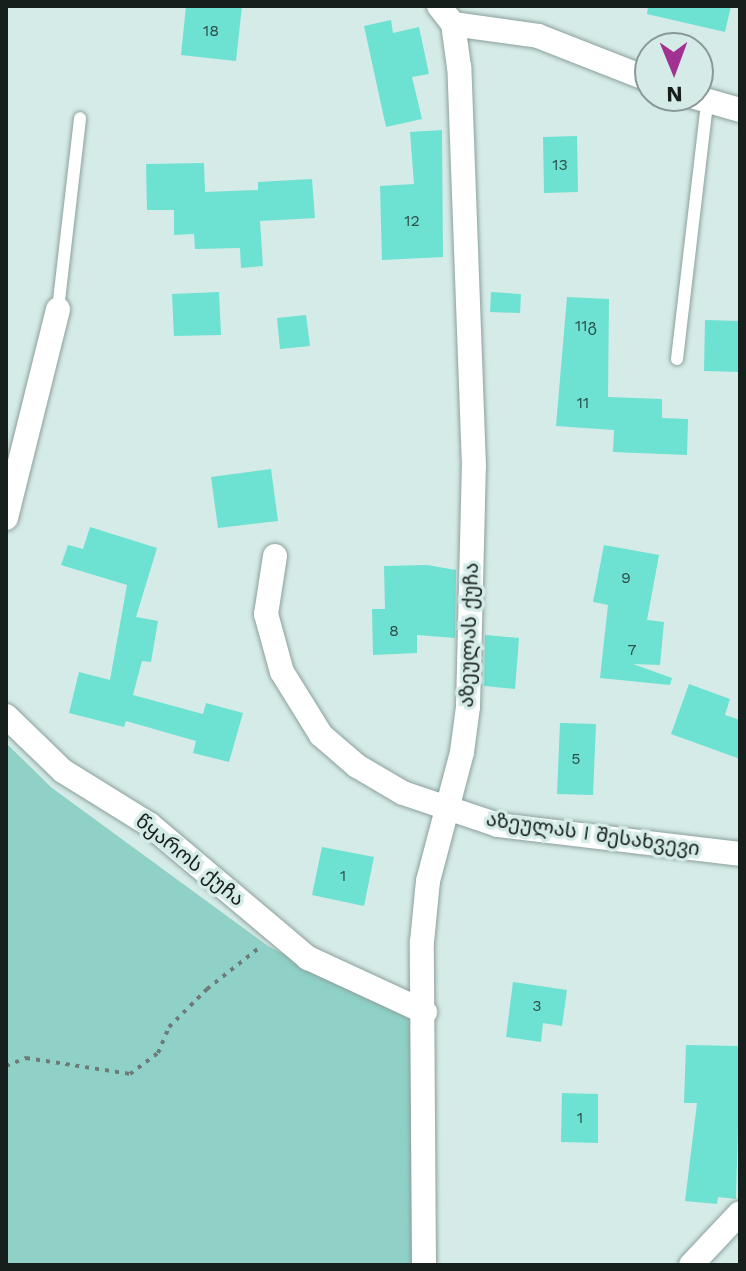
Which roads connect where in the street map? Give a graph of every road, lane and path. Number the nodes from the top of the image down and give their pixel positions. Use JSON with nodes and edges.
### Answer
{"nodes":[{"id":1,"x":446,"y":15,"type":"edge"},
{"id":2,"x":634,"y":74,"type":"edge"},
{"id":3,"x":714,"y":103,"type":"edge"},
{"id":4,"x":740,"y":110,"type":"edge"},
{"id":5,"x":698,"y":112,"type":"edge"},
{"id":6,"x":80,"y":118,"type":"dead end"},
{"id":7,"x":58,"y":309,"type":"joint"},
{"id":8,"x":677,"y":359,"type":"dead end"},
{"id":9,"x":15,"y":446,"type":"edge"},
{"id":10,"x":6,"y":518,"type":"edge"},
{"id":11,"x":275,"y":556,"type":"dead end"},
{"id":12,"x":6,"y":716,"type":"edge"},
{"id":13,"x":447,"y":808,"type":"junction"},
{"id":14,"x":740,"y":854,"type":"edge"},
{"id":15,"x":276,"y":935,"type":"junction"},
{"id":16,"x":425,"y":1012,"type":"junction"},
{"id":17,"x":6,"y":1066,"type":"edge"},
{"id":18,"x":740,"y":1213,"type":"edge"},
{"id":19,"x":424,"y":1265,"type":"edge"},
{"id":20,"x":691,"y":1265,"type":"edge"}],
"edges":[{"from":1,"to":2,"type":"street"},
{"from":1,"to":13,"type":"street","name":"აზეულას ქუჩა"},
{"from":3,"to":4,"type":"street"},
{"from":5,"to":8,"type":"lane"},
{"from":6,"to":7,"type":"lane"},
{"from":7,"to":9,"type":"street"},
{"from":9,"to":10,"type":"street"},
{"from":11,"to":13,"type":"street","name":"აზეულას I შესახვევი"},
{"from":12,"to":15,"type":"street","name":"წყაროს ქუჩა"},
{"from":13,"to":14,"type":"street","name":"აზეულას I შესახვევი"},
{"from":13,"to":16,"type":"street","name":"აზეულას ქუჩა"},
{"from":15,"to":16,"type":"street","name":"წყაროს ქუჩა"},
{"from":15,"to":17,"type":"path"},
{"from":16,"to":19,"type":"street","name":"აზეულას ქუჩა"},
{"from":18,"to":20,"type":"street"}]}
